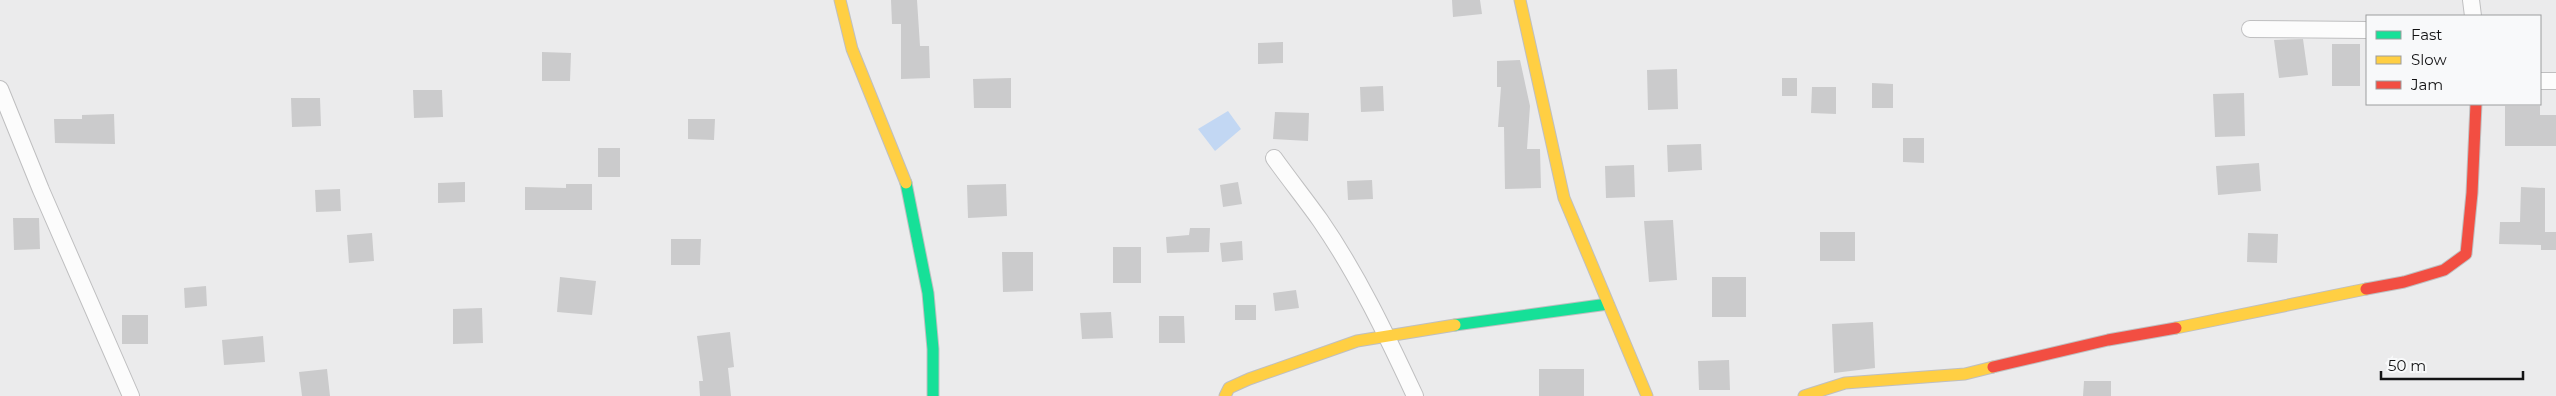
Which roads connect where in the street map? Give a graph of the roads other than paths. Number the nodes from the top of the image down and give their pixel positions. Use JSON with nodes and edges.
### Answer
{"nodes":[{"id":1,"x":840,"y":0,"type":"edge"},
{"id":2,"x":1520,"y":0,"type":"edge"},
{"id":3,"x":2471,"y":0,"type":"edge"},
{"id":4,"x":2473,"y":15,"type":"edge"},
{"id":5,"x":2250,"y":29,"type":"dead end"},
{"id":6,"x":2366,"y":30,"type":"edge"},
{"id":7,"x":2541,"y":81,"type":"edge"},
{"id":8,"x":2556,"y":81,"type":"edge"},
{"id":9,"x":0,"y":89,"type":"edge"},
{"id":10,"x":2476,"y":105,"type":"edge"},
{"id":11,"x":1274,"y":158,"type":"dead end"},
{"id":12,"x":1608,"y":304,"type":"junction"},
{"id":13,"x":1388,"y":336,"type":"junction"},
{"id":14,"x":131,"y":396,"type":"edge"},
{"id":15,"x":933,"y":396,"type":"edge"},
{"id":16,"x":1225,"y":396,"type":"edge"},
{"id":17,"x":1415,"y":396,"type":"edge"},
{"id":18,"x":1647,"y":396,"type":"edge"},
{"id":19,"x":1804,"y":396,"type":"edge"}],
"edges":[{"from":1,"to":15,"type":"street"},
{"from":2,"to":12,"type":"street"},
{"from":3,"to":4,"type":"street"},
{"from":5,"to":6,"type":"street"},
{"from":7,"to":8,"type":"street"},
{"from":9,"to":14,"type":"street"},
{"from":10,"to":19,"type":"street"},
{"from":11,"to":13,"type":"street"},
{"from":12,"to":13,"type":"street"},
{"from":12,"to":18,"type":"street"},
{"from":13,"to":16,"type":"street"},
{"from":13,"to":17,"type":"street"}]}
